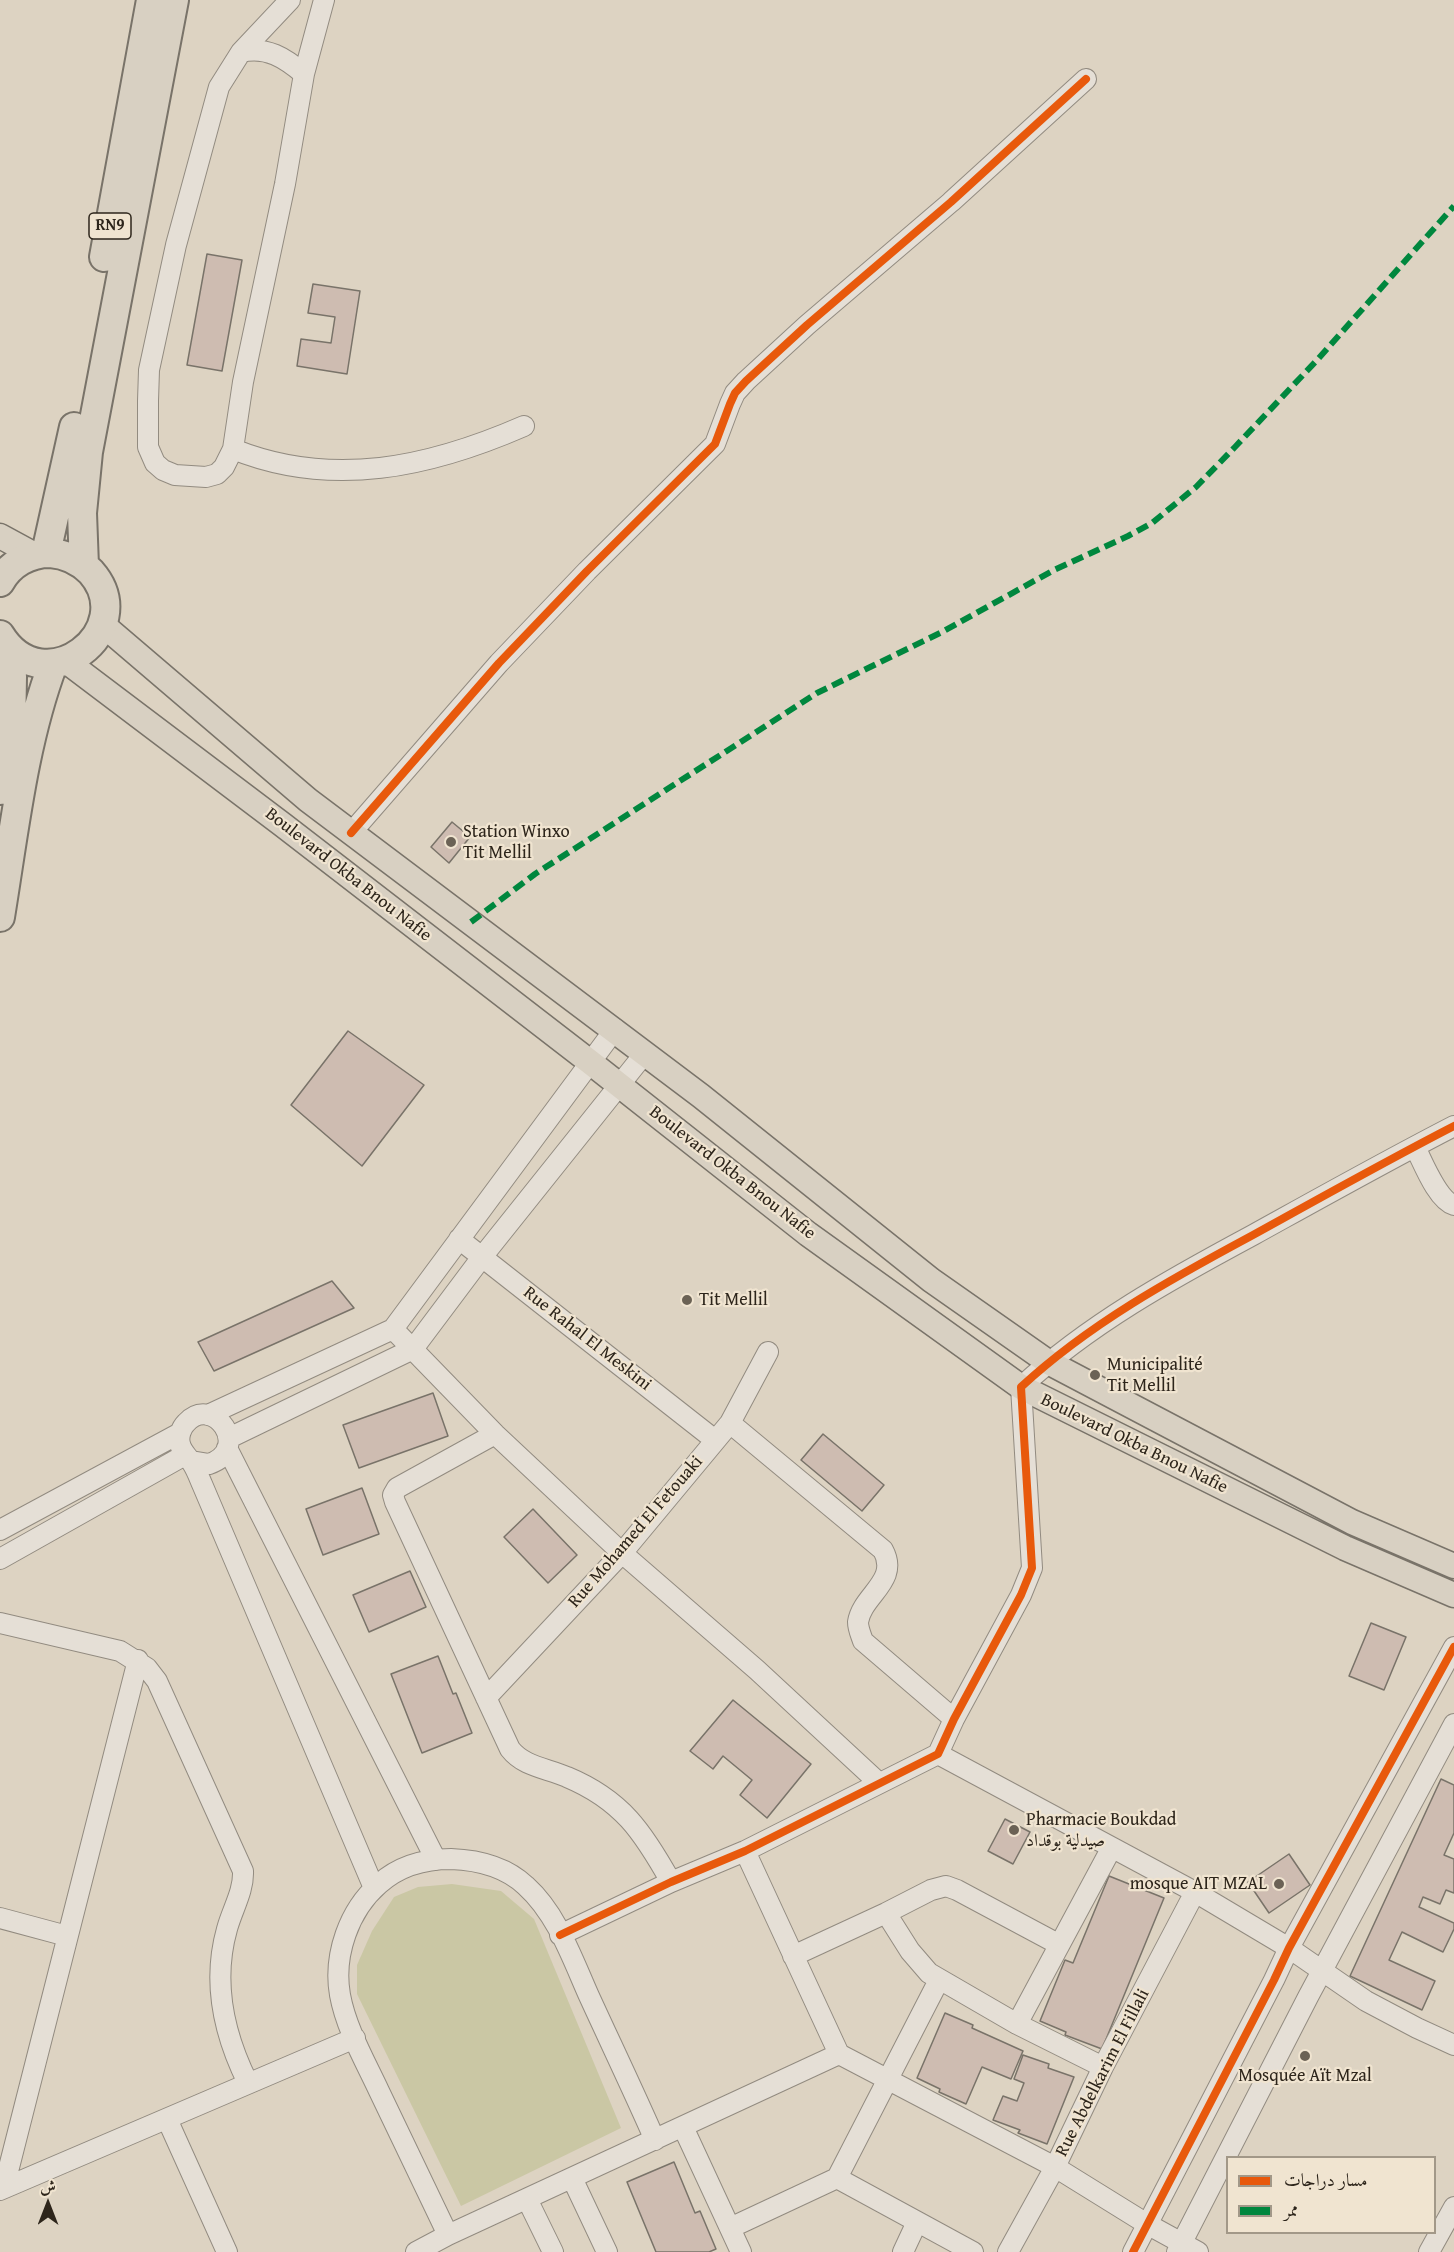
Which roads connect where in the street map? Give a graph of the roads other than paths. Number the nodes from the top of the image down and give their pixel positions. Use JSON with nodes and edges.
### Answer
{"nodes":[{"id":1,"x":151,"y":0,"type":"edge"},
{"id":2,"x":174,"y":0,"type":"edge"},
{"id":3,"x":290,"y":0,"type":"edge"},
{"id":4,"x":324,"y":0,"type":"edge"},
{"id":5,"x":241,"y":52,"type":"junction"},
{"id":6,"x":304,"y":74,"type":"junction"},
{"id":7,"x":1086,"y":79,"type":"dead end"},
{"id":8,"x":524,"y":426,"type":"dead end"},
{"id":9,"x":233,"y":449,"type":"junction"},
{"id":10,"x":0,"y":536,"type":"edge"},
{"id":11,"x":41,"y":554,"type":"junction"},
{"id":12,"x":84,"y":566,"type":"junction"},
{"id":13,"x":0,"y":582,"type":"edge"},
{"id":14,"x":102,"y":624,"type":"junction"},
{"id":15,"x":5,"y":642,"type":"edge"},
{"id":16,"x":60,"y":662,"type":"junction"},
{"id":17,"x":0,"y":790,"type":"edge"},
{"id":18,"x":351,"y":833,"type":"junction"},
{"id":19,"x":0,"y":917,"type":"edge"},
{"id":20,"x":615,"y":1029,"type":"junction"},
{"id":21,"x":645,"y":1053,"type":"junction"},
{"id":22,"x":591,"y":1062,"type":"junction"},
{"id":23,"x":619,"y":1085,"type":"junction"},
{"id":24,"x":1454,"y":1126,"type":"edge"},
{"id":25,"x":1415,"y":1147,"type":"junction"},
{"id":26,"x":1454,"y":1205,"type":"edge"},
{"id":27,"x":459,"y":1239,"type":"junction"},
{"id":28,"x":482,"y":1257,"type":"junction"},
{"id":29,"x":393,"y":1329,"type":"junction"},
{"id":30,"x":413,"y":1349,"type":"junction"},
{"id":31,"x":768,"y":1352,"type":"dead end"},
{"id":32,"x":1048,"y":1362,"type":"junction"},
{"id":33,"x":1021,"y":1388,"type":"junction"},
{"id":34,"x":208,"y":1415,"type":"junction"},
{"id":35,"x":730,"y":1424,"type":"junction"},
{"id":36,"x":180,"y":1433,"type":"junction"},
{"id":37,"x":495,"y":1434,"type":"junction"},
{"id":38,"x":716,"y":1440,"type":"junction"},
{"id":39,"x":228,"y":1443,"type":"junction"},
{"id":40,"x":188,"y":1458,"type":"junction"},
{"id":41,"x":0,"y":1533,"type":"edge"},
{"id":42,"x":622,"y":1553,"type":"junction"},
{"id":43,"x":0,"y":1559,"type":"edge"},
{"id":44,"x":1454,"y":1566,"type":"edge"},
{"id":45,"x":1454,"y":1595,"type":"edge"},
{"id":46,"x":0,"y":1623,"type":"edge"},
{"id":47,"x":1454,"y":1647,"type":"edge"},
{"id":48,"x":138,"y":1660,"type":"junction"},
{"id":49,"x":486,"y":1698,"type":"junction"},
{"id":50,"x":954,"y":1719,"type":"junction"},
{"id":51,"x":1454,"y":1724,"type":"edge"},
{"id":52,"x":938,"y":1754,"type":"junction"},
{"id":53,"x":1447,"y":1754,"type":"edge"},
{"id":54,"x":879,"y":1783,"type":"junction"},
{"id":55,"x":1111,"y":1849,"type":"junction"},
{"id":56,"x":745,"y":1851,"type":"junction"},
{"id":57,"x":436,"y":1860,"type":"junction"},
{"id":58,"x":671,"y":1882,"type":"junction"},
{"id":59,"x":375,"y":1888,"type":"junction"},
{"id":60,"x":1195,"y":1892,"type":"junction"},
{"id":61,"x":886,"y":1913,"type":"junction"},
{"id":62,"x":0,"y":1918,"type":"edge"},
{"id":63,"x":560,"y":1935,"type":"junction"},
{"id":64,"x":67,"y":1936,"type":"junction"},
{"id":65,"x":1058,"y":1944,"type":"junction"},
{"id":66,"x":1289,"y":1948,"type":"junction"},
{"id":67,"x":794,"y":1956,"type":"junction"},
{"id":68,"x":1322,"y":1971,"type":"junction"},
{"id":69,"x":939,"y":1980,"type":"junction"},
{"id":70,"x":1017,"y":2024,"type":"junction"},
{"id":71,"x":355,"y":2037,"type":"junction"},
{"id":72,"x":1454,"y":2044,"type":"edge"},
{"id":73,"x":839,"y":2054,"type":"junction"},
{"id":74,"x":1104,"y":2067,"type":"junction"},
{"id":75,"x":888,"y":2081,"type":"junction"},
{"id":76,"x":248,"y":2083,"type":"junction"},
{"id":77,"x":167,"y":2119,"type":"junction"},
{"id":78,"x":683,"y":2127,"type":"junction"},
{"id":79,"x":655,"y":2140,"type":"junction"},
{"id":80,"x":1231,"y":2156,"type":"edge"},
{"id":81,"x":1055,"y":2167,"type":"junction"},
{"id":82,"x":1226,"y":2167,"type":"edge"},
{"id":83,"x":572,"y":2178,"type":"junction"},
{"id":84,"x":837,"y":2178,"type":"junction"},
{"id":85,"x":2,"y":2188,"type":"edge"},
{"id":86,"x":527,"y":2199,"type":"junction"},
{"id":87,"x":1454,"y":2207,"type":"edge"},
{"id":88,"x":916,"y":2222,"type":"junction"},
{"id":89,"x":1147,"y":2224,"type":"junction"},
{"id":90,"x":730,"y":2228,"type":"junction"},
{"id":91,"x":448,"y":2235,"type":"junction"},
{"id":92,"x":1186,"y":2249,"type":"edge"},
{"id":93,"x":422,"y":2251,"type":"edge"},
{"id":94,"x":227,"y":2252,"type":"edge"},
{"id":95,"x":553,"y":2252,"type":"edge"},
{"id":96,"x":607,"y":2252,"type":"edge"},
{"id":97,"x":741,"y":2252,"type":"edge"},
{"id":98,"x":903,"y":2252,"type":"edge"},
{"id":99,"x":973,"y":2252,"type":"edge"},
{"id":100,"x":1008,"y":2252,"type":"edge"},
{"id":101,"x":1132,"y":2252,"type":"edge"},
{"id":102,"x":1429,"y":2252,"type":"edge"}],
"edges":[{"from":1,"to":11,"type":"highway","number":"RN9"},
{"from":2,"to":12,"type":"highway","number":"RN9"},
{"from":3,"to":5,"type":"street"},
{"from":4,"to":6,"type":"street"},
{"from":5,"to":6,"type":"street"},
{"from":5,"to":9,"type":"street"},
{"from":6,"to":9,"type":"street"},
{"from":7,"to":18,"type":"street"},
{"from":8,"to":9,"type":"street"},
{"from":10,"to":11,"type":"main road"},
{"from":11,"to":12,"type":"highway"},
{"from":11,"to":13,"type":"highway"},
{"from":12,"to":14,"type":"highway"},
{"from":14,"to":16,"type":"highway"},
{"from":14,"to":18,"type":"main road","name":"Boulevard Okba Bnou Nafie"},
{"from":15,"to":16,"type":"highway"},
{"from":15,"to":17,"type":"highway"},
{"from":16,"to":19,"type":"highway"},
{"from":16,"to":22,"type":"main road","name":"Boulevard Okba Bnou Nafie"},
{"from":18,"to":20,"type":"main road","name":"Boulevard Okba Bnou Nafie"},
{"from":20,"to":21,"type":"main road","name":"Boulevard Okba Bnou Nafie"},
{"from":20,"to":22,"type":"street"},
{"from":21,"to":23,"type":"street"},
{"from":21,"to":32,"type":"main road","name":"Boulevard Okba Bnou Nafie"},
{"from":22,"to":23,"type":"main road","name":"Boulevard Okba Bnou Nafie"},
{"from":22,"to":27,"type":"street"},
{"from":23,"to":28,"type":"street"},
{"from":23,"to":33,"type":"main road","name":"Boulevard Okba Bnou Nafie"},
{"from":24,"to":25,"type":"street"},
{"from":25,"to":26,"type":"street"},
{"from":25,"to":32,"type":"street"},
{"from":27,"to":28,"type":"street","name":"Rue Rahal El Meskini"},
{"from":27,"to":29,"type":"street"},
{"from":28,"to":30,"type":"street"},
{"from":28,"to":38,"type":"street","name":"Rue Rahal El Meskini"},
{"from":29,"to":30,"type":"street"},
{"from":29,"to":34,"type":"street"},
{"from":30,"to":37,"type":"street"},
{"from":30,"to":39,"type":"street"},
{"from":31,"to":35,"type":"street","name":"Rue Mohamed El Fetouaki"},
{"from":32,"to":33,"type":"street"},
{"from":32,"to":44,"type":"main road","name":"Boulevard Okba Bnou Nafie"},
{"from":33,"to":45,"type":"main road","name":"Boulevard Okba Bnou Nafie"},
{"from":33,"to":50,"type":"street"},
{"from":34,"to":36,"type":"street"},
{"from":34,"to":39,"type":"street"},
{"from":35,"to":38,"type":"street","name":"Rue Mohamed El Fetouaki"},
{"from":35,"to":50,"type":"street"},
{"from":36,"to":40,"type":"street"},
{"from":36,"to":41,"type":"street"},
{"from":37,"to":42,"type":"street"},
{"from":37,"to":49,"type":"street"},
{"from":38,"to":42,"type":"street","name":"Rue Mohamed El Fetouaki"},
{"from":39,"to":40,"type":"street"},
{"from":39,"to":57,"type":"street"},
{"from":40,"to":43,"type":"street"},
{"from":40,"to":59,"type":"street"},
{"from":42,"to":49,"type":"street","name":"Rue Mohamed El Fetouaki"},
{"from":42,"to":54,"type":"street"},
{"from":46,"to":48,"type":"street"},
{"from":47,"to":66,"type":"street"},
{"from":48,"to":64,"type":"street"},
{"from":48,"to":76,"type":"street"},
{"from":49,"to":58,"type":"street"},
{"from":50,"to":52,"type":"street"},
{"from":51,"to":53,"type":"street"},
{"from":52,"to":54,"type":"street"},
{"from":52,"to":55,"type":"street"},
{"from":53,"to":68,"type":"street"},
{"from":54,"to":56,"type":"street"},
{"from":55,"to":60,"type":"street"},
{"from":55,"to":65,"type":"street"},
{"from":56,"to":58,"type":"street"},
{"from":56,"to":67,"type":"street"},
{"from":57,"to":59,"type":"street"},
{"from":57,"to":63,"type":"street"},
{"from":58,"to":63,"type":"street"},
{"from":59,"to":71,"type":"street"},
{"from":60,"to":66,"type":"street"},
{"from":60,"to":74,"type":"street","name":"Rue Abdelkarim El Fillali"},
{"from":61,"to":65,"type":"street"},
{"from":61,"to":67,"type":"street"},
{"from":61,"to":69,"type":"street"},
{"from":62,"to":64,"type":"street"},
{"from":63,"to":79,"type":"street"},
{"from":64,"to":85,"type":"street"},
{"from":65,"to":70,"type":"street"},
{"from":66,"to":68,"type":"street"},
{"from":66,"to":89,"type":"street"},
{"from":67,"to":73,"type":"street"},
{"from":68,"to":72,"type":"street"},
{"from":68,"to":80,"type":"street"},
{"from":69,"to":70,"type":"street"},
{"from":69,"to":75,"type":"street"},
{"from":70,"to":74,"type":"street"},
{"from":71,"to":76,"type":"street"},
{"from":71,"to":91,"type":"street"},
{"from":73,"to":75,"type":"street"},
{"from":73,"to":78,"type":"street"},
{"from":74,"to":81,"type":"street","name":"Rue Abdelkarim El Fillali"},
{"from":75,"to":81,"type":"street"},
{"from":75,"to":84,"type":"street"},
{"from":76,"to":77,"type":"street"},
{"from":77,"to":85,"type":"street"},
{"from":77,"to":94,"type":"street"},
{"from":78,"to":79,"type":"street"},
{"from":78,"to":90,"type":"street"},
{"from":79,"to":83,"type":"street"},
{"from":81,"to":89,"type":"street"},
{"from":81,"to":100,"type":"street","name":"Rue Abdelkarim El Fillali"},
{"from":82,"to":92,"type":"street"},
{"from":83,"to":86,"type":"street"},
{"from":83,"to":96,"type":"street"},
{"from":84,"to":88,"type":"street"},
{"from":84,"to":90,"type":"street"},
{"from":86,"to":91,"type":"street"},
{"from":86,"to":95,"type":"street"},
{"from":87,"to":102,"type":"street"},
{"from":88,"to":98,"type":"street"},
{"from":88,"to":99,"type":"street"},
{"from":89,"to":92,"type":"street"},
{"from":89,"to":101,"type":"street"},
{"from":90,"to":97,"type":"street"},
{"from":91,"to":93,"type":"street"}]}
